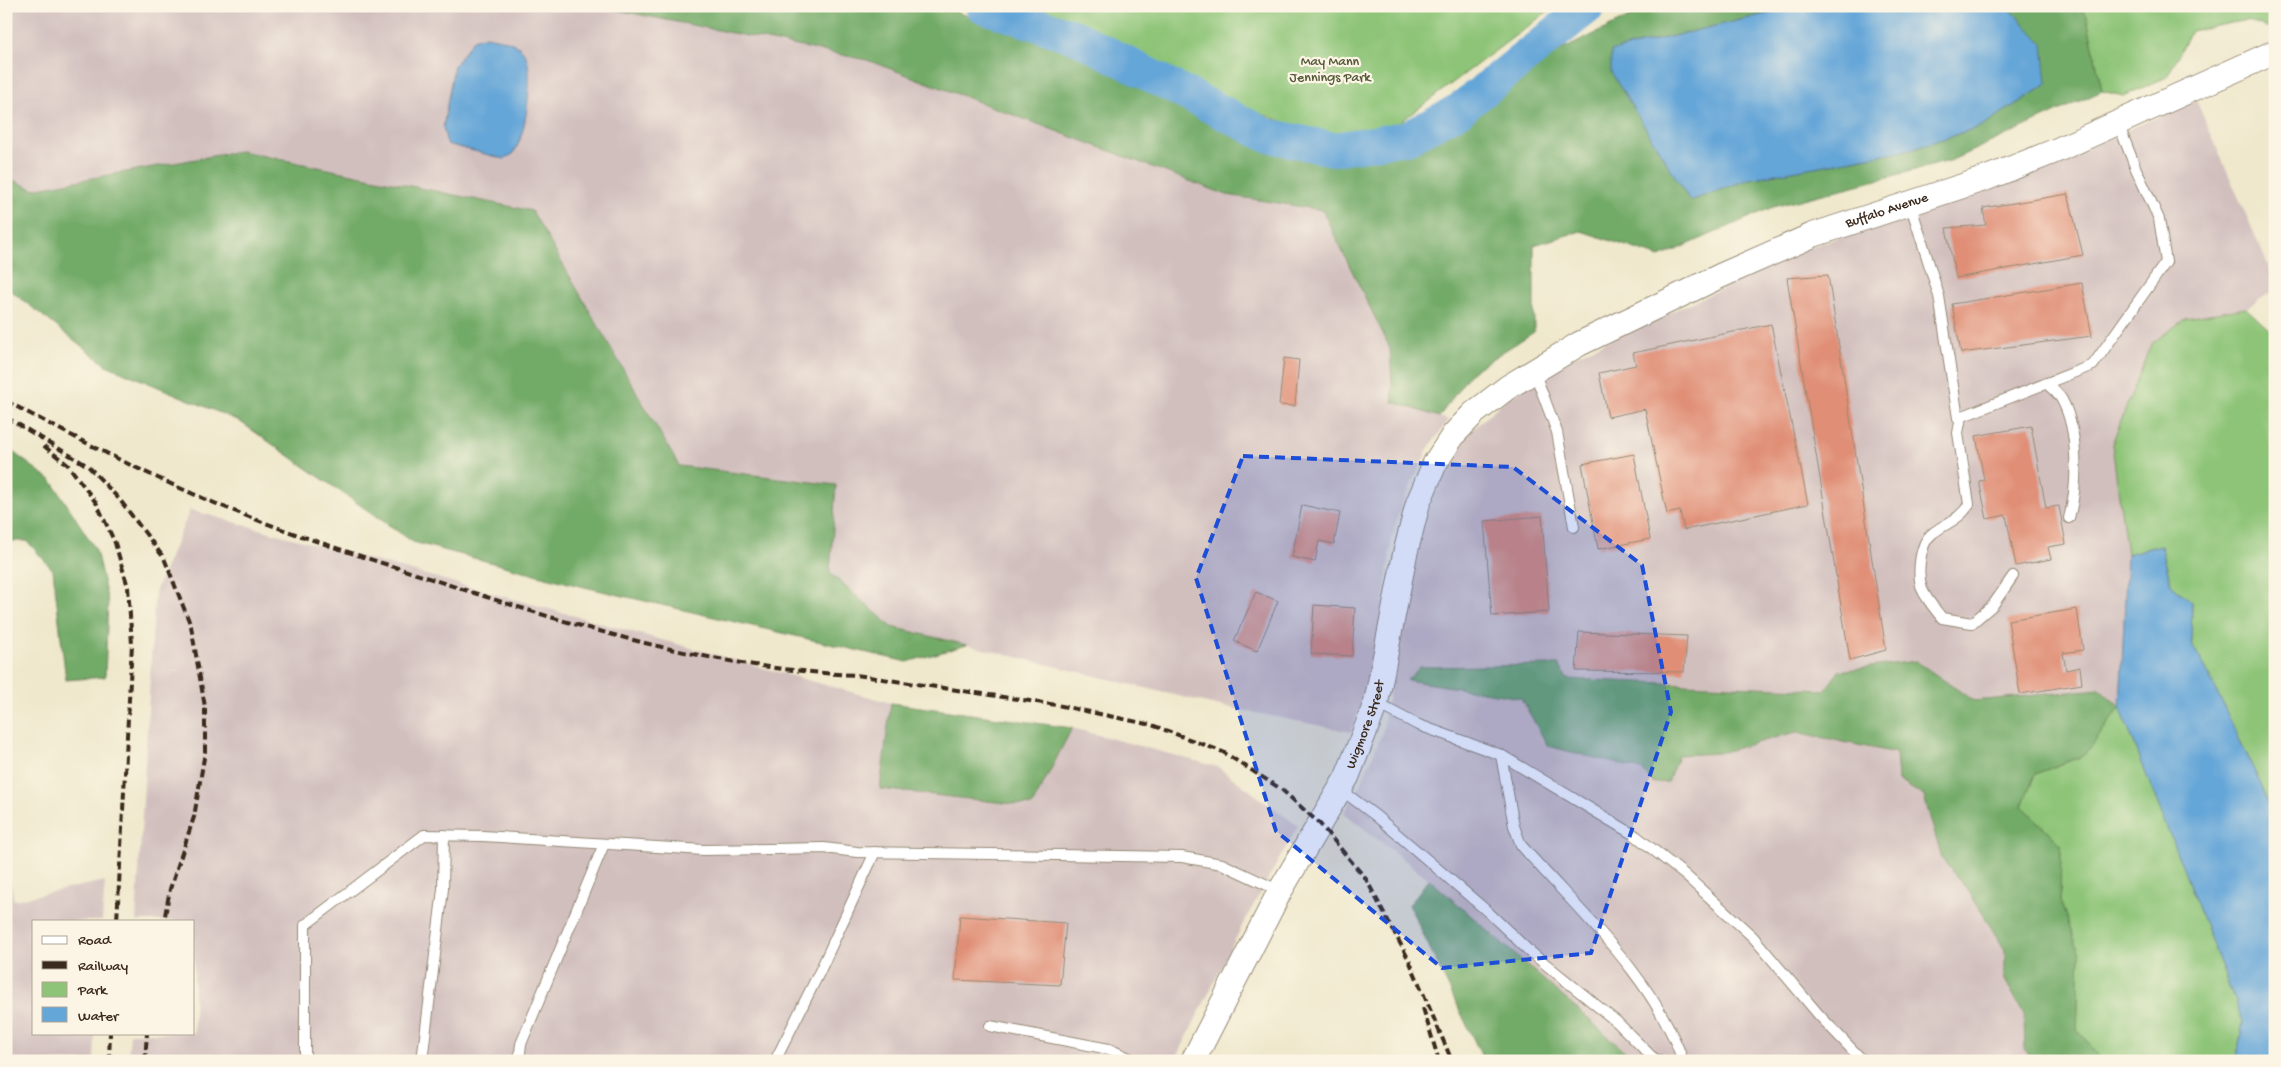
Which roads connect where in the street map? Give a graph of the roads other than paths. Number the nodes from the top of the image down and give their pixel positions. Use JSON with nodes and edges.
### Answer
{"nodes":[{"id":1,"x":2273,"y":53,"type":"edge"},
{"id":2,"x":2118,"y":123,"type":"junction"},
{"id":3,"x":1910,"y":202,"type":"junction"},
{"id":4,"x":1534,"y":371,"type":"junction"},
{"id":5,"x":2046,"y":383,"type":"junction"},
{"id":6,"x":1508,"y":387,"type":"joint"},
{"id":7,"x":1961,"y":417,"type":"junction"},
{"id":8,"x":2069,"y":518,"type":"dead end"},
{"id":9,"x":1574,"y":527,"type":"dead end"},
{"id":10,"x":2013,"y":576,"type":"dead end"},
{"id":11,"x":1376,"y":703,"type":"junction"},
{"id":12,"x":1500,"y":755,"type":"junction"},
{"id":13,"x":1340,"y":789,"type":"junction"},
{"id":14,"x":444,"y":835,"type":"junction"},
{"id":15,"x":604,"y":844,"type":"junction"},
{"id":16,"x":874,"y":852,"type":"junction"},
{"id":17,"x":1280,"y":891,"type":"junction"},
{"id":18,"x":990,"y":1026,"type":"dead end"},
{"id":19,"x":304,"y":1061,"type":"edge"},
{"id":20,"x":422,"y":1061,"type":"edge"},
{"id":21,"x":519,"y":1061,"type":"edge"},
{"id":22,"x":775,"y":1061,"type":"edge"},
{"id":23,"x":1136,"y":1061,"type":"edge"},
{"id":24,"x":1193,"y":1061,"type":"edge"},
{"id":25,"x":1658,"y":1061,"type":"edge"},
{"id":26,"x":1684,"y":1061,"type":"edge"},
{"id":27,"x":1863,"y":1061,"type":"edge"}],
"edges":[{"from":1,"to":2,"type":"street","name":"Buffalo Avenue"},
{"from":2,"to":3,"type":"street","name":"Buffalo Avenue"},
{"from":2,"to":5,"type":"lane"},
{"from":3,"to":4,"type":"street","name":"Buffalo Avenue"},
{"from":3,"to":7,"type":"lane"},
{"from":4,"to":6,"type":"street","name":"Buffalo Avenue"},
{"from":4,"to":9,"type":"lane"},
{"from":5,"to":7,"type":"lane"},
{"from":5,"to":8,"type":"lane"},
{"from":6,"to":11,"type":"street","name":"Wigmore Street"},
{"from":7,"to":10,"type":"lane"},
{"from":11,"to":12,"type":"lane"},
{"from":11,"to":13,"type":"street","name":"Wigmore Street"},
{"from":12,"to":26,"type":"lane"},
{"from":12,"to":27,"type":"lane"},
{"from":13,"to":17,"type":"street","name":"Wigmore Street"},
{"from":13,"to":25,"type":"lane"},
{"from":14,"to":15,"type":"lane"},
{"from":14,"to":19,"type":"lane"},
{"from":14,"to":20,"type":"lane"},
{"from":15,"to":16,"type":"lane"},
{"from":15,"to":21,"type":"lane"},
{"from":16,"to":17,"type":"lane"},
{"from":16,"to":22,"type":"lane"},
{"from":17,"to":24,"type":"street","name":"Wigmore Street"},
{"from":18,"to":23,"type":"lane"}]}
